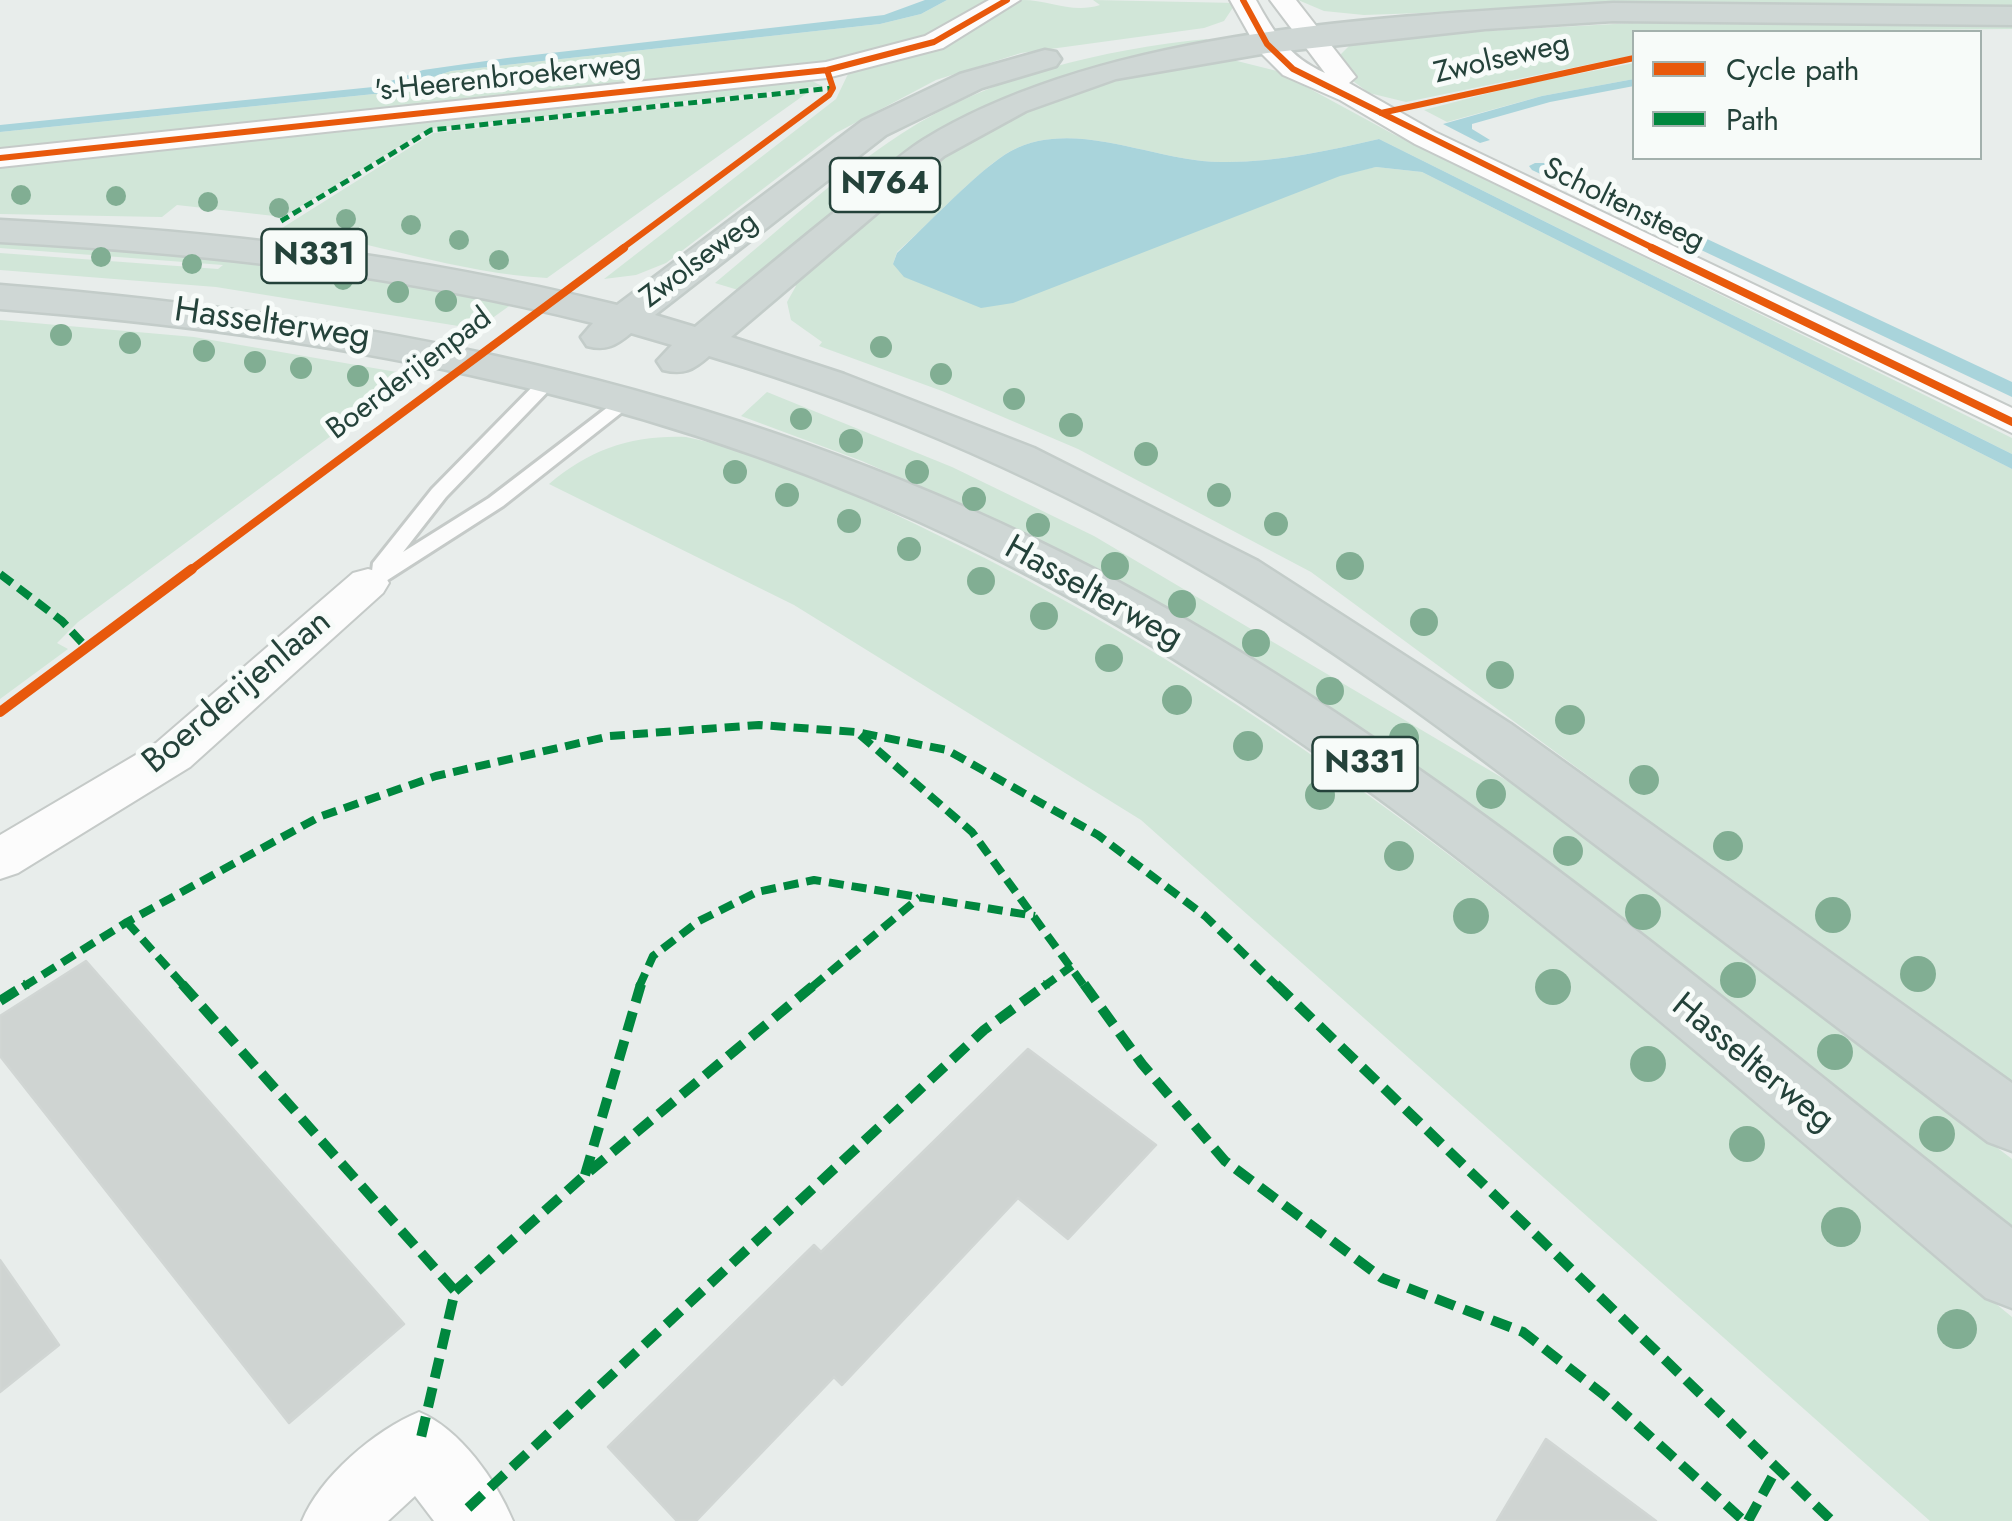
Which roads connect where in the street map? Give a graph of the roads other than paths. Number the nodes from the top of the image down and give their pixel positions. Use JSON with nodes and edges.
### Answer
{"nodes":[{"id":1,"x":1007,"y":0,"type":"edge"},
{"id":2,"x":1243,"y":0,"type":"edge"},
{"id":3,"x":2012,"y":16,"type":"edge"},
{"id":4,"x":1298,"y":22,"type":"edge"},
{"id":5,"x":1263,"y":36,"type":"junction"},
{"id":6,"x":1350,"y":94,"type":"junction"},
{"id":7,"x":0,"y":158,"type":"edge"},
{"id":8,"x":0,"y":232,"type":"edge"},
{"id":9,"x":0,"y":297,"type":"edge"},
{"id":10,"x":622,"y":320,"type":"junction"},
{"id":11,"x":702,"y":342,"type":"junction"},
{"id":12,"x":553,"y":376,"type":"junction"},
{"id":13,"x":631,"y":398,"type":"junction"},
{"id":14,"x":2012,"y":422,"type":"edge"},
{"id":15,"x":368,"y":583,"type":"junction"},
{"id":16,"x":0,"y":858,"type":"edge"},
{"id":17,"x":2012,"y":1120,"type":"edge"},
{"id":18,"x":2012,"y":1273,"type":"edge"},
{"id":19,"x":337,"y":1521,"type":"edge"},
{"id":20,"x":478,"y":1521,"type":"edge"}],
"edges":[{"from":1,"to":7,"type":"street","name":"'s-Heerenbroekerweg"},
{"from":2,"to":5,"type":"street","name":"Scholtensteeg"},
{"from":3,"to":4,"type":"main road","name":"Zwolseweg","number":"N764"},
{"from":4,"to":5,"type":"main road","name":"Zwolseweg","number":"N764"},
{"from":4,"to":6,"type":"street","name":"Scholtensteeg"},
{"from":5,"to":6,"type":"street","name":"Scholtensteeg"},
{"from":5,"to":10,"type":"main road","name":"Zwolseweg","number":"N764"},
{"from":5,"to":11,"type":"main road","name":"Zwolseweg","number":"N764"},
{"from":6,"to":14,"type":"street","name":"Scholtensteeg"},
{"from":8,"to":10,"type":"main road","name":"Hasselterweg","number":"N331"},
{"from":9,"to":12,"type":"main road","name":"Hasselterweg","number":"N331"},
{"from":10,"to":11,"type":"main road","name":"Hasselterweg","number":"N331"},
{"from":10,"to":12,"type":"main road","name":"Zwolseweg"},
{"from":11,"to":13,"type":"main road","name":"Zwolseweg"},
{"from":11,"to":17,"type":"main road","name":"Hasselterweg","number":"N331"},
{"from":12,"to":13,"type":"main road","name":"Hasselterweg","number":"N331"},
{"from":12,"to":15,"type":"lane","name":"Boerderijenlaan"},
{"from":13,"to":15,"type":"lane","name":"Boerderijenlaan"},
{"from":13,"to":18,"type":"main road","name":"Hasselterweg","number":"N331"},
{"from":15,"to":16,"type":"street","name":"Boerderijenlaan"},
{"from":19,"to":20,"type":"street"}]}
